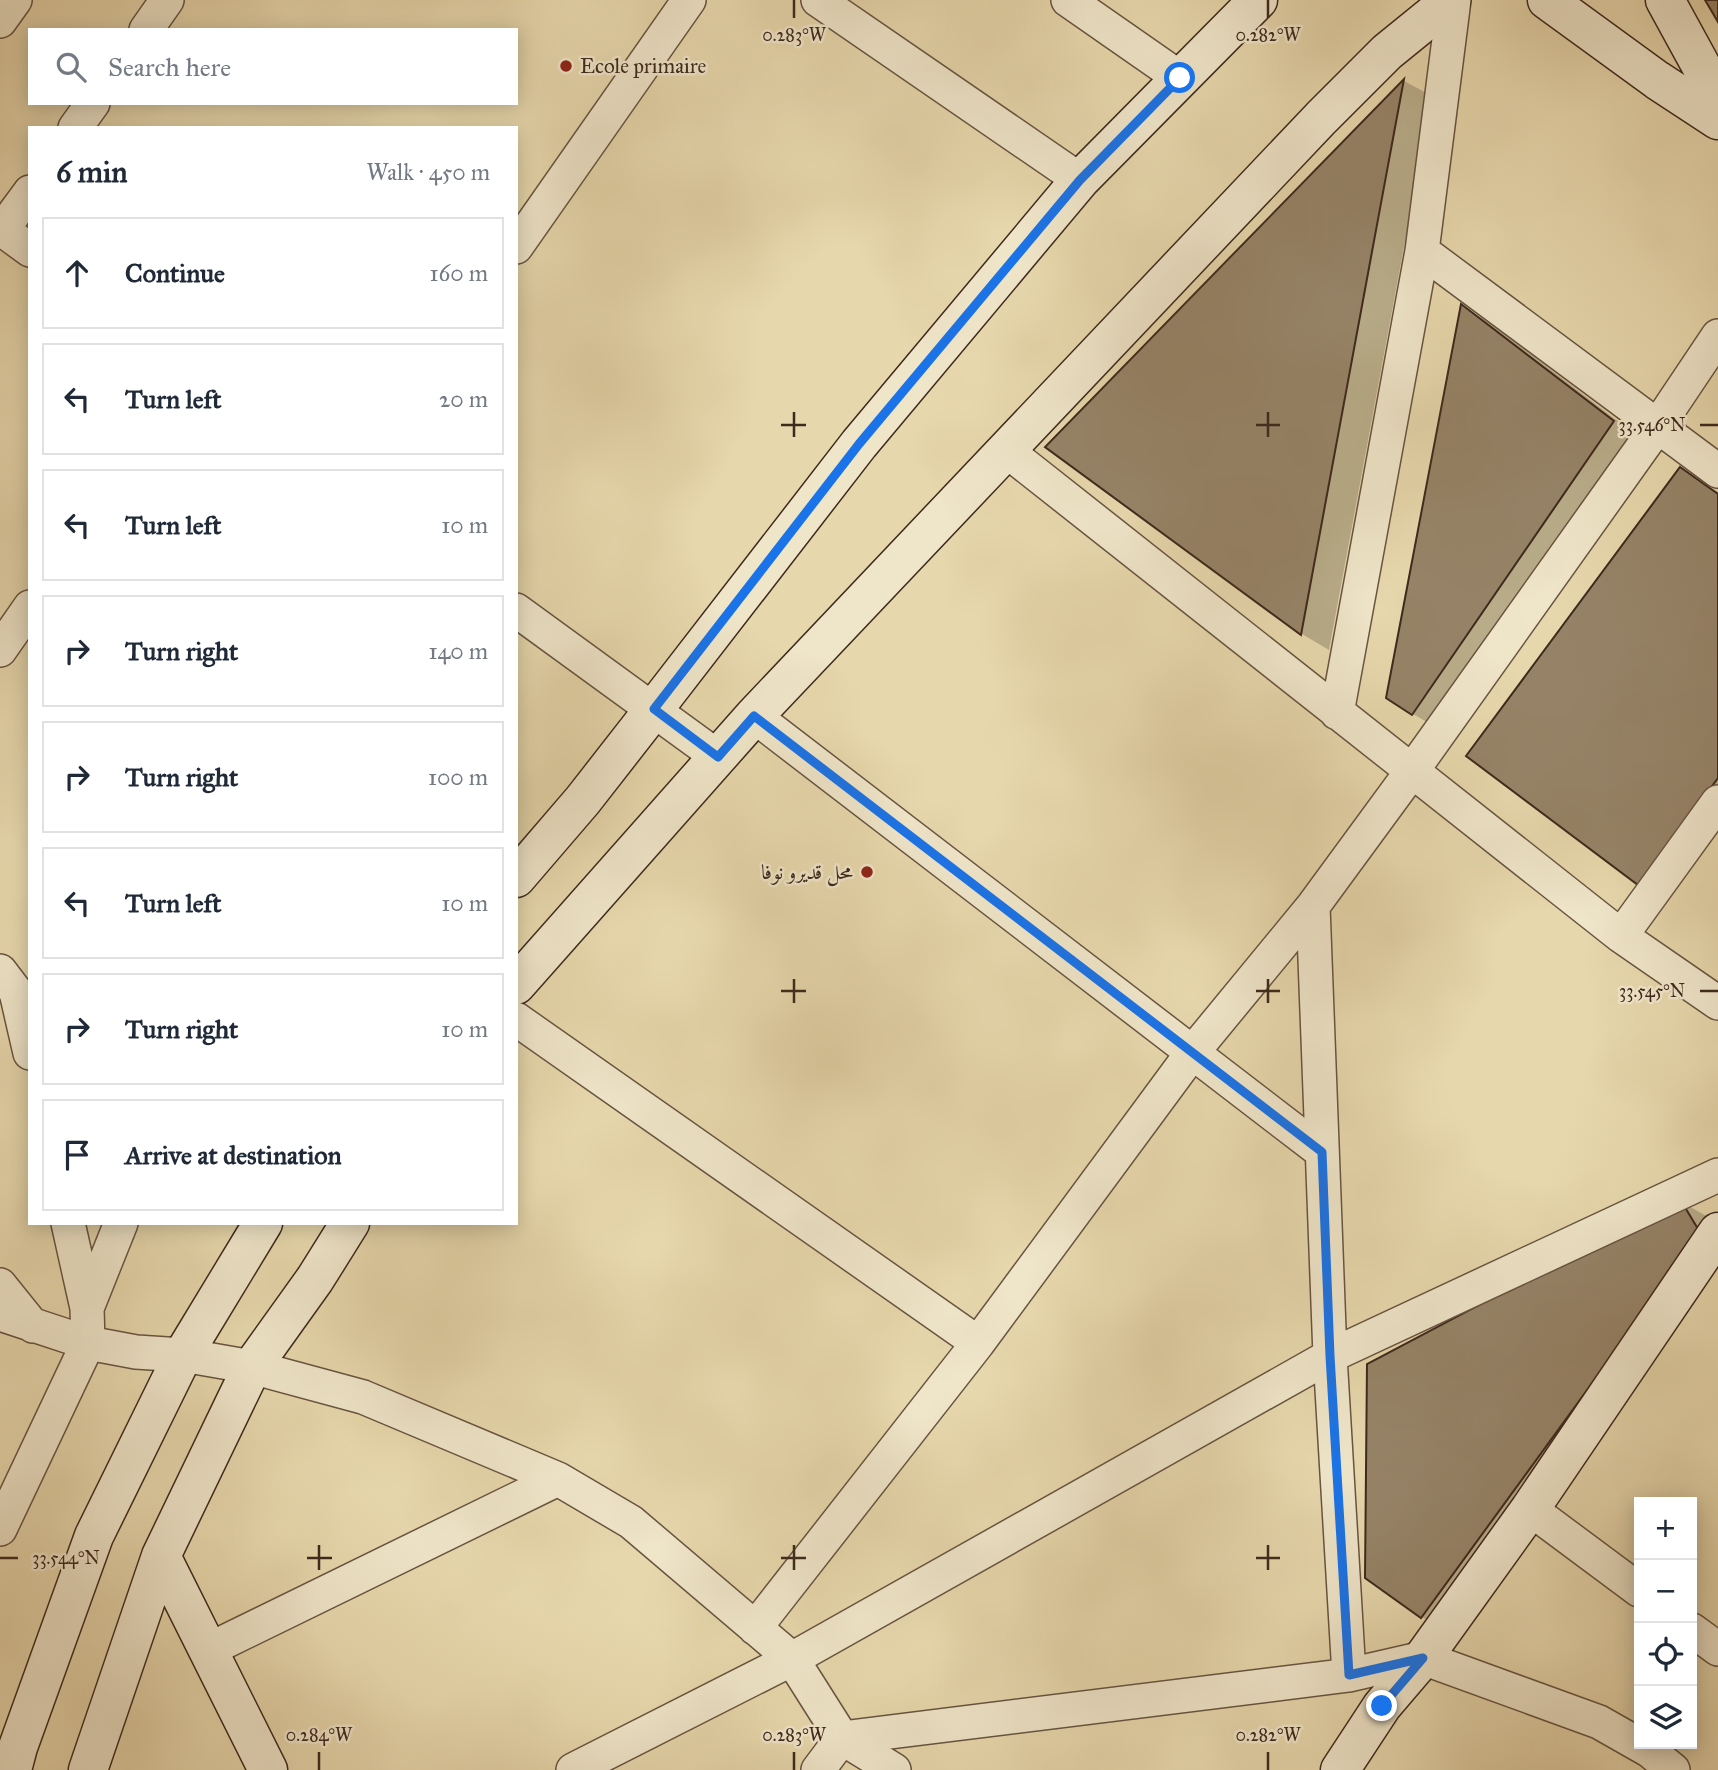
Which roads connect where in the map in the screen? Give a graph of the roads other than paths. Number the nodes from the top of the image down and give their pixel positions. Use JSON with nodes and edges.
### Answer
{"nodes":[{"id":1,"x":15,"y":0,"type":"edge"},
{"id":2,"x":167,"y":0,"type":"edge"},
{"id":3,"x":689,"y":0,"type":"edge"},
{"id":4,"x":818,"y":0,"type":"edge"},
{"id":5,"x":1068,"y":0,"type":"edge"},
{"id":6,"x":1258,"y":0,"type":"edge"},
{"id":7,"x":1453,"y":0,"type":"edge"},
{"id":8,"x":1547,"y":0,"type":"edge"},
{"id":9,"x":1665,"y":0,"type":"edge"},
{"id":10,"x":0,"y":21,"type":"edge"},
{"id":11,"x":147,"y":28,"type":"edge"},
{"id":12,"x":1180,"y":78,"type":"junction"},
{"id":13,"x":1718,"y":97,"type":"edge"},
{"id":14,"x":92,"y":105,"type":"edge"},
{"id":15,"x":1718,"y":120,"type":"edge"},
{"id":16,"x":76,"y":126,"type":"edge"},
{"id":17,"x":1080,"y":180,"type":"junction"},
{"id":18,"x":28,"y":195,"type":"edge"},
{"id":19,"x":1,"y":229,"type":"edge"},
{"id":20,"x":518,"y":244,"type":"edge"},
{"id":21,"x":28,"y":249,"type":"edge"},
{"id":22,"x":1422,"y":251,"type":"junction"},
{"id":23,"x":1718,"y":336,"type":"edge"},
{"id":24,"x":1657,"y":428,"type":"junction"},
{"id":25,"x":1007,"y":451,"type":"junction"},
{"id":26,"x":1718,"y":471,"type":"edge"},
{"id":27,"x":28,"y":610,"type":"edge"},
{"id":28,"x":518,"y":611,"type":"edge"},
{"id":29,"x":0,"y":650,"type":"edge"},
{"id":30,"x":654,"y":709,"type":"junction"},
{"id":31,"x":1337,"y":713,"type":"junction"},
{"id":32,"x":754,"y":716,"type":"junction"},
{"id":33,"x":718,"y":757,"type":"junction"},
{"id":34,"x":1412,"y":771,"type":"junction"},
{"id":35,"x":1718,"y":802,"type":"edge"},
{"id":36,"x":518,"y":876,"type":"edge"},
{"id":37,"x":1312,"y":906,"type":"junction"},
{"id":38,"x":1621,"y":936,"type":"junction"},
{"id":39,"x":518,"y":983,"type":"edge"},
{"id":40,"x":15,"y":989,"type":"edge"},
{"id":41,"x":1718,"y":1003,"type":"edge"},
{"id":42,"x":518,"y":1019,"type":"edge"},
{"id":43,"x":28,"y":1044,"type":"edge"},
{"id":44,"x":1192,"y":1053,"type":"junction"},
{"id":45,"x":1322,"y":1152,"type":"junction"},
{"id":46,"x":1718,"y":1175,"type":"edge"},
{"id":47,"x":68,"y":1225,"type":"edge"},
{"id":48,"x":120,"y":1225,"type":"edge"},
{"id":49,"x":262,"y":1225,"type":"edge"},
{"id":50,"x":349,"y":1225,"type":"edge"},
{"id":51,"x":1718,"y":1232,"type":"edge"},
{"id":52,"x":0,"y":1285,"type":"edge"},
{"id":53,"x":87,"y":1308,"type":"junction"},
{"id":54,"x":0,"y":1314,"type":"edge"},
{"id":55,"x":33,"y":1326,"type":"junction"},
{"id":56,"x":88,"y":1343,"type":"junction"},
{"id":57,"x":978,"y":1343,"type":"junction"},
{"id":58,"x":183,"y":1355,"type":"junction"},
{"id":59,"x":1330,"y":1356,"type":"junction"},
{"id":60,"x":252,"y":1367,"type":"junction"},
{"id":61,"x":558,"y":1479,"type":"junction"},
{"id":62,"x":1530,"y":1509,"type":"junction"},
{"id":63,"x":0,"y":1529,"type":"edge"},
{"id":64,"x":161,"y":1556,"type":"junction"},
{"id":65,"x":1634,"y":1586,"type":"edge"},
{"id":66,"x":755,"y":1628,"type":"junction"},
{"id":67,"x":1697,"y":1634,"type":"edge"},
{"id":68,"x":1718,"y":1649,"type":"edge"},
{"id":69,"x":208,"y":1650,"type":"junction"},
{"id":70,"x":1423,"y":1658,"type":"junction"},
{"id":71,"x":792,"y":1660,"type":"junction"},
{"id":72,"x":1349,"y":1675,"type":"junction"},
{"id":73,"x":842,"y":1738,"type":"junction"},
{"id":74,"x":12,"y":1770,"type":"edge"},
{"id":75,"x":88,"y":1770,"type":"edge"},
{"id":76,"x":268,"y":1770,"type":"edge"},
{"id":77,"x":573,"y":1770,"type":"edge"},
{"id":78,"x":818,"y":1770,"type":"edge"},
{"id":79,"x":894,"y":1770,"type":"edge"},
{"id":80,"x":1340,"y":1770,"type":"edge"},
{"id":81,"x":1673,"y":1770,"type":"edge"}],
"edges":[{"from":1,"to":10,"type":"street"},
{"from":2,"to":11,"type":"street"},
{"from":3,"to":20,"type":"street"},
{"from":4,"to":17,"type":"street"},
{"from":5,"to":12,"type":"street"},
{"from":6,"to":12,"type":"main road"},
{"from":7,"to":22,"type":"street"},
{"from":7,"to":25,"type":"main road"},
{"from":8,"to":15,"type":"main road"},
{"from":9,"to":13,"type":"main road"},
{"from":12,"to":17,"type":"main road"},
{"from":14,"to":16,"type":"street"},
{"from":17,"to":30,"type":"main road"},
{"from":18,"to":19,"type":"street"},
{"from":19,"to":21,"type":"street"},
{"from":22,"to":24,"type":"street"},
{"from":22,"to":31,"type":"street"},
{"from":23,"to":24,"type":"street"},
{"from":24,"to":26,"type":"street"},
{"from":24,"to":34,"type":"street"},
{"from":25,"to":31,"type":"street"},
{"from":25,"to":32,"type":"main road"},
{"from":27,"to":29,"type":"street"},
{"from":28,"to":30,"type":"street"},
{"from":30,"to":33,"type":"street"},
{"from":30,"to":36,"type":"main road"},
{"from":31,"to":34,"type":"street"},
{"from":32,"to":33,"type":"main road"},
{"from":32,"to":44,"type":"street"},
{"from":33,"to":39,"type":"main road"},
{"from":34,"to":37,"type":"street"},
{"from":34,"to":38,"type":"street"},
{"from":35,"to":38,"type":"street"},
{"from":37,"to":44,"type":"street"},
{"from":37,"to":45,"type":"street"},
{"from":38,"to":41,"type":"street"},
{"from":40,"to":43,"type":"street"},
{"from":42,"to":57,"type":"street"},
{"from":44,"to":45,"type":"street"},
{"from":44,"to":57,"type":"street"},
{"from":45,"to":59,"type":"street"},
{"from":46,"to":59,"type":"street"},
{"from":47,"to":53,"type":"street"},
{"from":48,"to":53,"type":"street"},
{"from":49,"to":58,"type":"main road"},
{"from":50,"to":60,"type":"main road"},
{"from":51,"to":62,"type":"main road"},
{"from":52,"to":55,"type":"street"},
{"from":53,"to":56,"type":"street"},
{"from":54,"to":55,"type":"street"},
{"from":55,"to":56,"type":"street"},
{"from":56,"to":58,"type":"street"},
{"from":56,"to":63,"type":"street"},
{"from":57,"to":66,"type":"street"},
{"from":58,"to":60,"type":"street"},
{"from":58,"to":74,"type":"main road"},
{"from":59,"to":71,"type":"street"},
{"from":59,"to":72,"type":"street"},
{"from":60,"to":61,"type":"street"},
{"from":60,"to":64,"type":"main road"},
{"from":61,"to":66,"type":"street"},
{"from":61,"to":69,"type":"street"},
{"from":62,"to":65,"type":"street"},
{"from":62,"to":70,"type":"main road"},
{"from":64,"to":69,"type":"main road"},
{"from":64,"to":75,"type":"main road"},
{"from":66,"to":71,"type":"street"},
{"from":67,"to":68,"type":"street"},
{"from":69,"to":76,"type":"main road"},
{"from":70,"to":72,"type":"street"},
{"from":70,"to":80,"type":"main road"},
{"from":70,"to":81,"type":"street"},
{"from":71,"to":73,"type":"street"},
{"from":71,"to":77,"type":"street"},
{"from":72,"to":73,"type":"street"},
{"from":73,"to":78,"type":"street"},
{"from":73,"to":79,"type":"street"}]}
